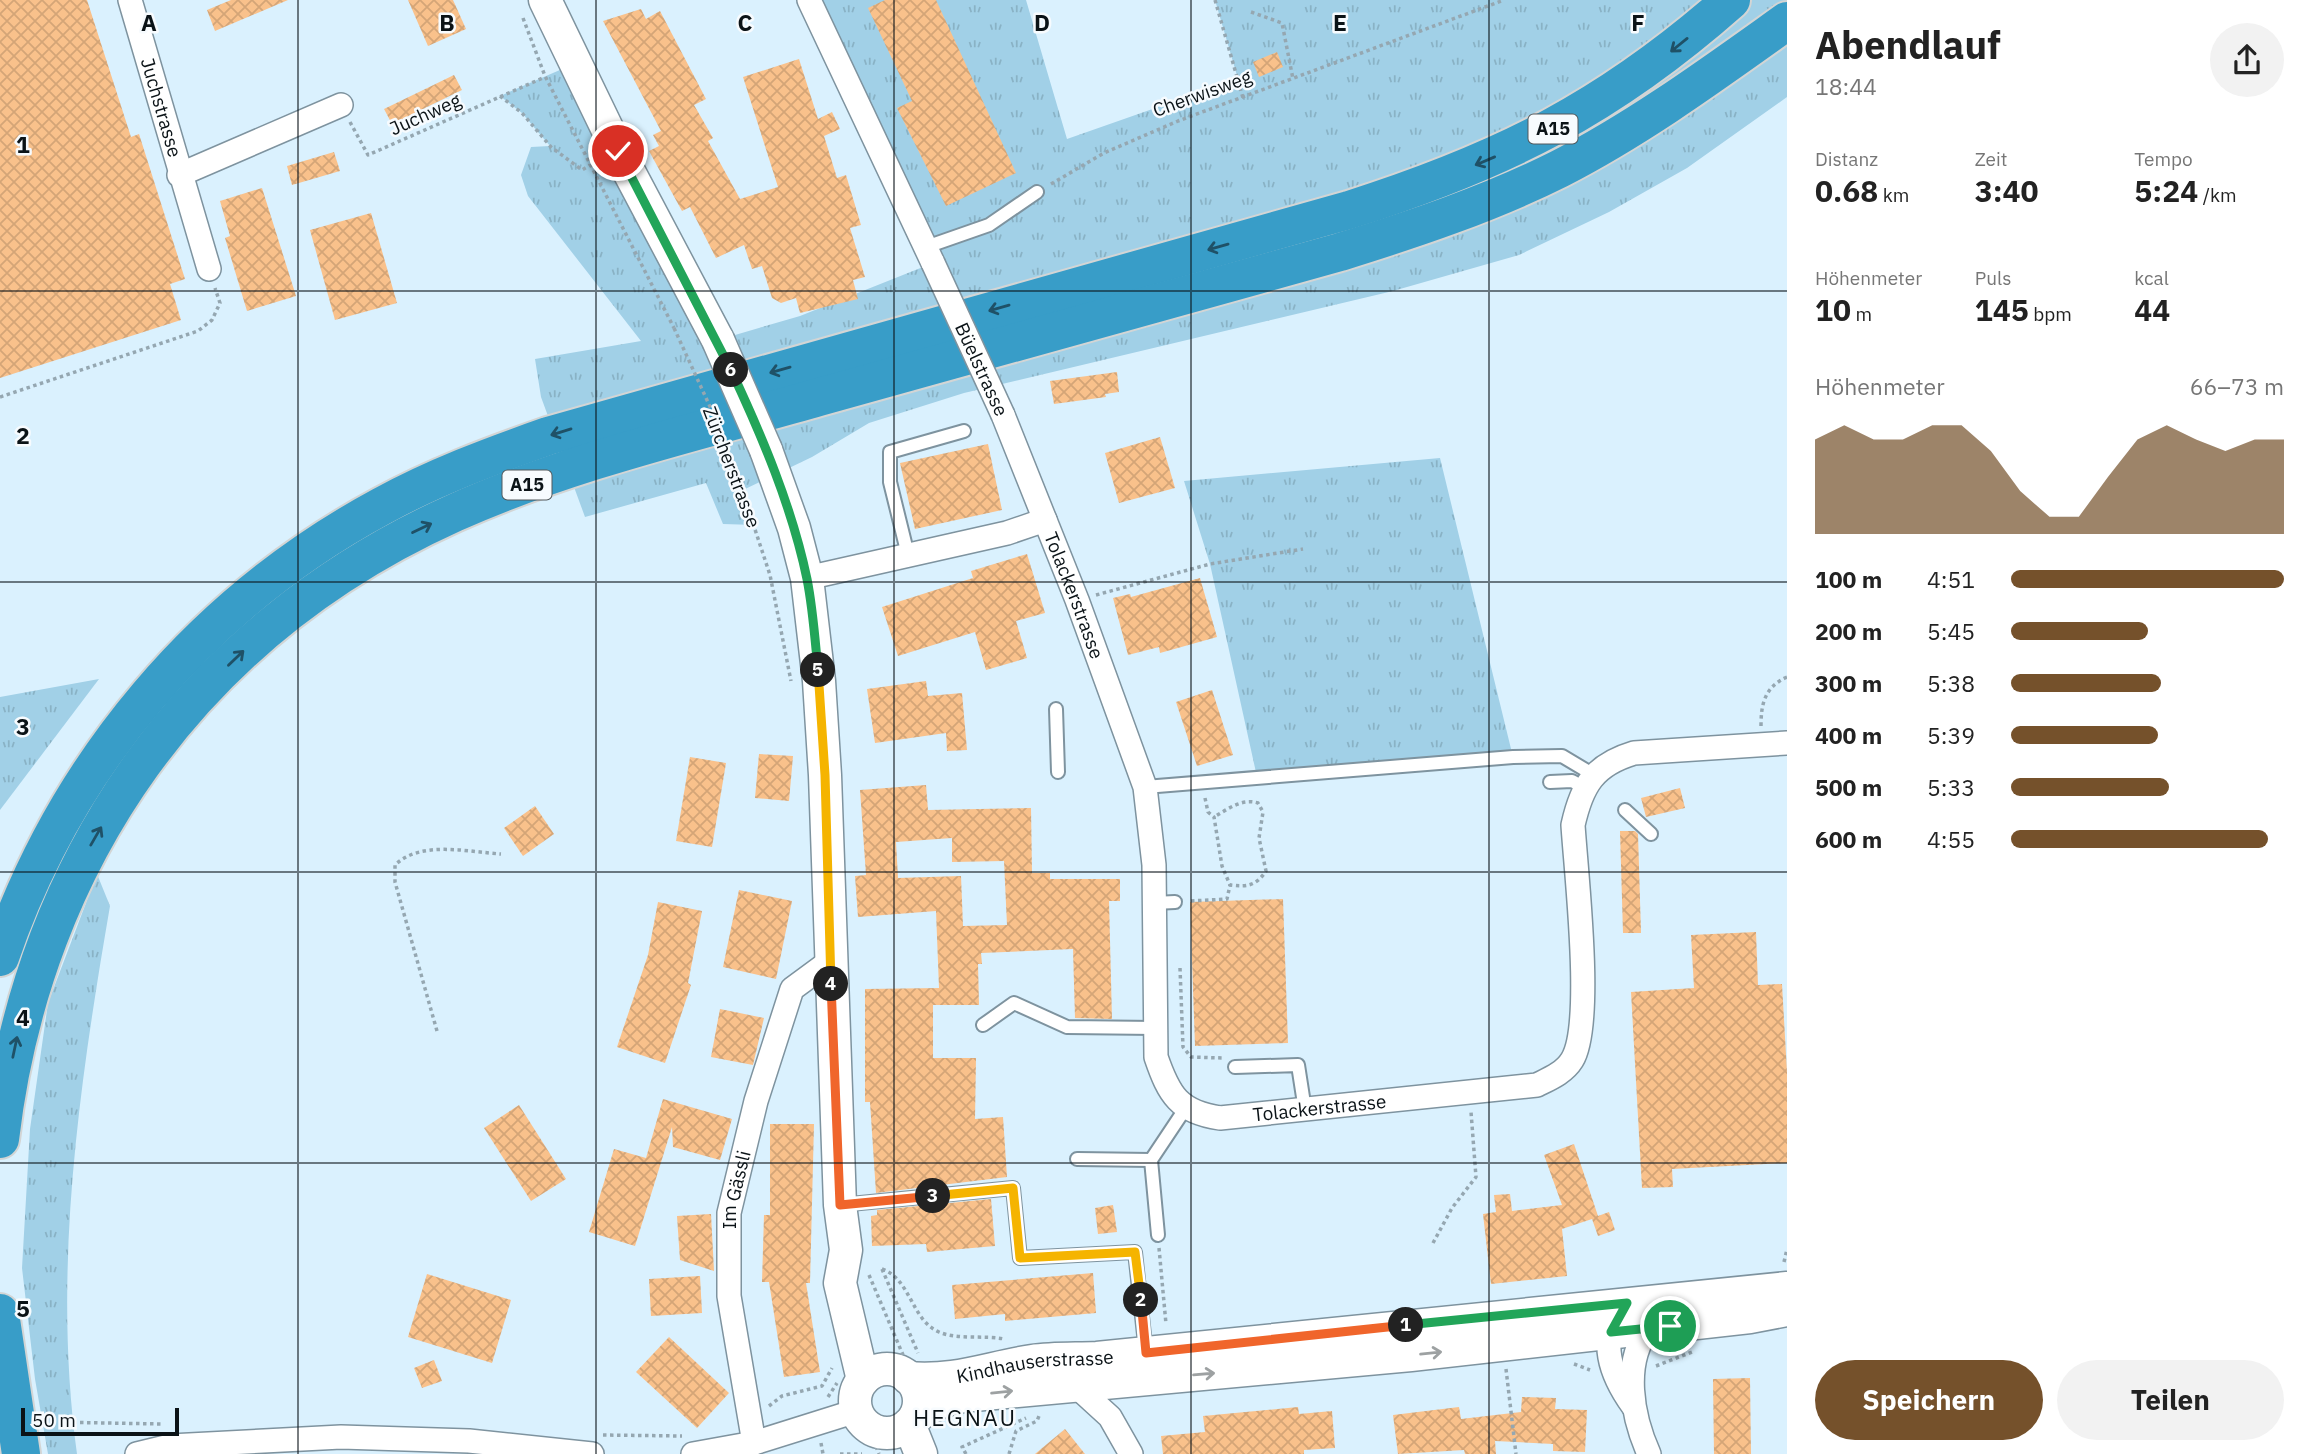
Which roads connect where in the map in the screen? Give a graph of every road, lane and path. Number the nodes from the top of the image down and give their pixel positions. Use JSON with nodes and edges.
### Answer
{"nodes":[{"id":1,"x":130,"y":0,"type":"edge"},
{"id":2,"x":809,"y":0,"type":"edge"},
{"id":3,"x":1215,"y":0,"type":"edge"},
{"id":4,"x":1504,"y":0,"type":"edge"},
{"id":5,"x":1731,"y":0,"type":"edge"},
{"id":6,"x":1787,"y":3,"type":"edge"},
{"id":7,"x":533,"y":6,"type":"edge"},
{"id":8,"x":1251,"y":12,"type":"dead end"},
{"id":9,"x":1787,"y":21,"type":"edge"},
{"id":10,"x":545,"y":76,"type":"junction"},
{"id":11,"x":1293,"y":79,"type":"junction"},
{"id":12,"x":500,"y":96,"type":"junction"},
{"id":13,"x":1243,"y":98,"type":"junction"},
{"id":14,"x":341,"y":105,"type":"joint"},
{"id":15,"x":1663,"y":106,"type":"junction"},
{"id":16,"x":591,"y":165,"type":"junction"},
{"id":17,"x":179,"y":176,"type":"junction"},
{"id":18,"x":1037,"y":192,"type":"joint"},
{"id":19,"x":929,"y":255,"type":"junction"},
{"id":20,"x":209,"y":269,"type":"joint"},
{"id":21,"x":0,"y":397,"type":"edge"},
{"id":22,"x":964,"y":431,"type":"dead end"},
{"id":23,"x":1045,"y":520,"type":"junction"},
{"id":24,"x":1303,"y":549,"type":"dead end"},
{"id":25,"x":908,"y":555,"type":"junction"},
{"id":26,"x":807,"y":578,"type":"junction"},
{"id":27,"x":1077,"y":600,"type":"junction"},
{"id":28,"x":1787,"y":677,"type":"edge"},
{"id":29,"x":792,"y":688,"type":"dead end"},
{"id":30,"x":1056,"y":709,"type":"dead end"},
{"id":31,"x":1776,"y":744,"type":"edge"},
{"id":32,"x":1058,"y":772,"type":"dead end"},
{"id":33,"x":1204,"y":782,"type":"junction"},
{"id":34,"x":1550,"y":782,"type":"dead end"},
{"id":35,"x":1589,"y":782,"type":"junction"},
{"id":36,"x":1145,"y":787,"type":"junction"},
{"id":37,"x":1625,"y":810,"type":"dead end"},
{"id":38,"x":1214,"y":817,"type":"junction"},
{"id":39,"x":1651,"y":834,"type":"dead end"},
{"id":40,"x":501,"y":854,"type":"dead end"},
{"id":41,"x":1230,"y":886,"type":"junction"},
{"id":42,"x":1164,"y":902,"type":"junction"},
{"id":43,"x":0,"y":957,"type":"edge"},
{"id":44,"x":830,"y":961,"type":"junction"},
{"id":45,"x":1180,"y":968,"type":"dead end"},
{"id":46,"x":983,"y":1024,"type":"dead end"},
{"id":47,"x":1156,"y":1028,"type":"junction"},
{"id":48,"x":437,"y":1031,"type":"dead end"},
{"id":49,"x":1235,"y":1067,"type":"joint"},
{"id":50,"x":1469,"y":1093,"type":"junction"},
{"id":51,"x":1185,"y":1109,"type":"junction"},
{"id":52,"x":1305,"y":1110,"type":"junction"},
{"id":53,"x":0,"y":1139,"type":"edge"},
{"id":54,"x":1077,"y":1159,"type":"dead end"},
{"id":55,"x":1151,"y":1160,"type":"junction"},
{"id":56,"x":840,"y":1205,"type":"junction"},
{"id":57,"x":1158,"y":1235,"type":"dead end"},
{"id":58,"x":1433,"y":1243,"type":"dead end"},
{"id":59,"x":846,"y":1250,"type":"junction"},
{"id":60,"x":1787,"y":1288,"type":"edge"},
{"id":61,"x":1627,"y":1303,"type":"junction"},
{"id":62,"x":1787,"y":1310,"type":"edge"},
{"id":63,"x":0,"y":1313,"type":"edge"},
{"id":64,"x":1649,"y":1328,"type":"junction"},
{"id":65,"x":1611,"y":1332,"type":"junction"},
{"id":66,"x":1010,"y":1346,"type":"dead end"},
{"id":67,"x":1699,"y":1350,"type":"dead end"},
{"id":68,"x":1141,"y":1366,"type":"junction"},
{"id":69,"x":1656,"y":1366,"type":"dead end"},
{"id":70,"x":1507,"y":1372,"type":"dead end"},
{"id":71,"x":883,"y":1373,"type":"junction"},
{"id":72,"x":827,"y":1380,"type":"dead end"},
{"id":73,"x":1075,"y":1385,"type":"junction"},
{"id":74,"x":823,"y":1405,"type":"dead end"},
{"id":75,"x":1633,"y":1406,"type":"junction"},
{"id":76,"x":1040,"y":1414,"type":"dead end"},
{"id":77,"x":1110,"y":1417,"type":"junction"},
{"id":78,"x":753,"y":1434,"type":"junction"},
{"id":79,"x":885,"y":1434,"type":"edge"},
{"id":80,"x":962,"y":1447,"type":"dead end"},
{"id":81,"x":21,"y":1454,"type":"edge"},
{"id":82,"x":137,"y":1454,"type":"edge"},
{"id":83,"x":592,"y":1454,"type":"edge"},
{"id":84,"x":693,"y":1454,"type":"edge"},
{"id":85,"x":840,"y":1454,"type":"edge"},
{"id":86,"x":921,"y":1454,"type":"edge"},
{"id":87,"x":966,"y":1454,"type":"edge"},
{"id":88,"x":1009,"y":1454,"type":"edge"},
{"id":89,"x":1131,"y":1454,"type":"edge"},
{"id":90,"x":1516,"y":1454,"type":"edge"},
{"id":91,"x":1649,"y":1454,"type":"edge"}],
"edges":[{"from":1,"to":17,"type":"street","name":"Juchstrasse"},
{"from":2,"to":19,"type":"street","name":"Büelstrasse"},
{"from":3,"to":13,"type":"path"},
{"from":4,"to":11,"type":"path","name":"Cherwisweg"},
{"from":5,"to":43,"type":"highway","number":"A15","one_way":true},
{"from":6,"to":15,"type":"highway","number":"A15"},
{"from":7,"to":10,"type":"path","name":"Zürcherstrasse"},
{"from":7,"to":26,"type":"main road","name":"Zürcherstrasse","bridge":true},
{"from":8,"to":11,"type":"path"},
{"from":9,"to":15,"type":"highway"},
{"from":10,"to":12,"type":"path","name":"Juchweg"},
{"from":10,"to":16,"type":"path","name":"Zürcherstrasse"},
{"from":11,"to":13,"type":"path","name":"Cherwisweg"},
{"from":12,"to":14,"type":"path","name":"Juchweg"},
{"from":12,"to":16,"type":"path"},
{"from":13,"to":18,"type":"path","name":"Cherwisweg"},
{"from":14,"to":17,"type":"street","name":"Juchstrasse"},
{"from":53,"to":15,"type":"highway","number":"A15","one_way":true},
{"from":16,"to":29,"type":"path","name":"Zürcherstrasse","bridge":true},
{"from":17,"to":20,"type":"street","name":"Juchstrasse"},
{"from":18,"to":19,"type":"lane"},
{"from":19,"to":23,"type":"street","name":"Büelstrasse","bridge":true},
{"from":20,"to":21,"type":"path"},
{"from":22,"to":25,"type":"lane"},
{"from":23,"to":25,"type":"street"},
{"from":23,"to":27,"type":"street","name":"Tolackerstrasse"},
{"from":24,"to":27,"type":"path"},
{"from":25,"to":26,"type":"street"},
{"from":26,"to":44,"type":"main road","name":"Zürcherstrasse"},
{"from":27,"to":36,"type":"street","name":"Tolackerstrasse"},
{"from":28,"to":31,"type":"path"},
{"from":30,"to":32,"type":"lane"},
{"from":31,"to":35,"type":"street"},
{"from":33,"to":35,"type":"lane"},
{"from":33,"to":36,"type":"lane"},
{"from":33,"to":38,"type":"path"},
{"from":34,"to":35,"type":"lane"},
{"from":35,"to":50,"type":"street","name":"Tolackerstrasse"},
{"from":36,"to":42,"type":"street","name":"Tolackerstrasse"},
{"from":37,"to":39,"type":"lane"},
{"from":38,"to":41,"type":"path"},
{"from":38,"to":41,"type":"path"},
{"from":40,"to":48,"type":"path"},
{"from":41,"to":42,"type":"path"},
{"from":42,"to":47,"type":"street","name":"Tolackerstrasse"},
{"from":44,"to":56,"type":"main road","name":"Zürcherstrasse"},
{"from":44,"to":78,"type":"street","name":"Im Gässli"},
{"from":45,"to":49,"type":"path"},
{"from":46,"to":47,"type":"lane"},
{"from":47,"to":51,"type":"street","name":"Tolackerstrasse"},
{"from":49,"to":52,"type":"lane"},
{"from":50,"to":52,"type":"street","name":"Tolackerstrasse"},
{"from":50,"to":58,"type":"path"},
{"from":51,"to":52,"type":"street","name":"Tolackerstrasse"},
{"from":51,"to":55,"type":"lane"},
{"from":54,"to":55,"type":"lane"},
{"from":55,"to":57,"type":"lane"},
{"from":56,"to":59,"type":"main road","name":"Zürcherstrasse"},
{"from":56,"to":68,"type":"lane"},
{"from":59,"to":71,"type":"main road","name":"Zürcherstrasse"},
{"from":59,"to":71,"type":"path"},
{"from":60,"to":61,"type":"main road","name":"Kindhauserstrasse"},
{"from":61,"to":65,"type":"street"},
{"from":61,"to":68,"type":"main road","name":"Kindhauserstrasse"},
{"from":62,"to":64,"type":"main road","name":"Kindhauserstrasse"},
{"from":63,"to":81,"type":"highway"},
{"from":64,"to":65,"type":"main road","name":"Kindhauserstrasse"},
{"from":64,"to":75,"type":"street"},
{"from":68,"to":65,"type":"main road","name":"Kindhauserstrasse","one_way":true},
{"from":65,"to":75,"type":"street"},
{"from":66,"to":71,"type":"path"},
{"from":67,"to":69,"type":"path"},
{"from":68,"to":71,"type":"main road","name":"Kindhauserstrasse"},
{"from":68,"to":73,"type":"main road","name":"Kindhauserstrasse"},
{"from":68,"to":77,"type":"street"},
{"from":70,"to":90,"type":"path"},
{"from":71,"to":74,"type":"path"},
{"from":71,"to":79,"type":"main road"},
{"from":71,"to":79,"type":"main road","name":"Zürcherstrasse"},
{"from":72,"to":78,"type":"path"},
{"from":73,"to":77,"type":"street"},
{"from":79,"to":73,"type":"main road","name":"Kindhauserstrasse","one_way":true},
{"from":75,"to":91,"type":"street"},
{"from":76,"to":88,"type":"path"},
{"from":77,"to":89,"type":"street"},
{"from":78,"to":79,"type":"street"},
{"from":78,"to":84,"type":"street"},
{"from":79,"to":85,"type":"path"},
{"from":79,"to":86,"type":"main road","name":"Zürcherstrasse"},
{"from":80,"to":87,"type":"path"},
{"from":82,"to":83,"type":"street"}]}
